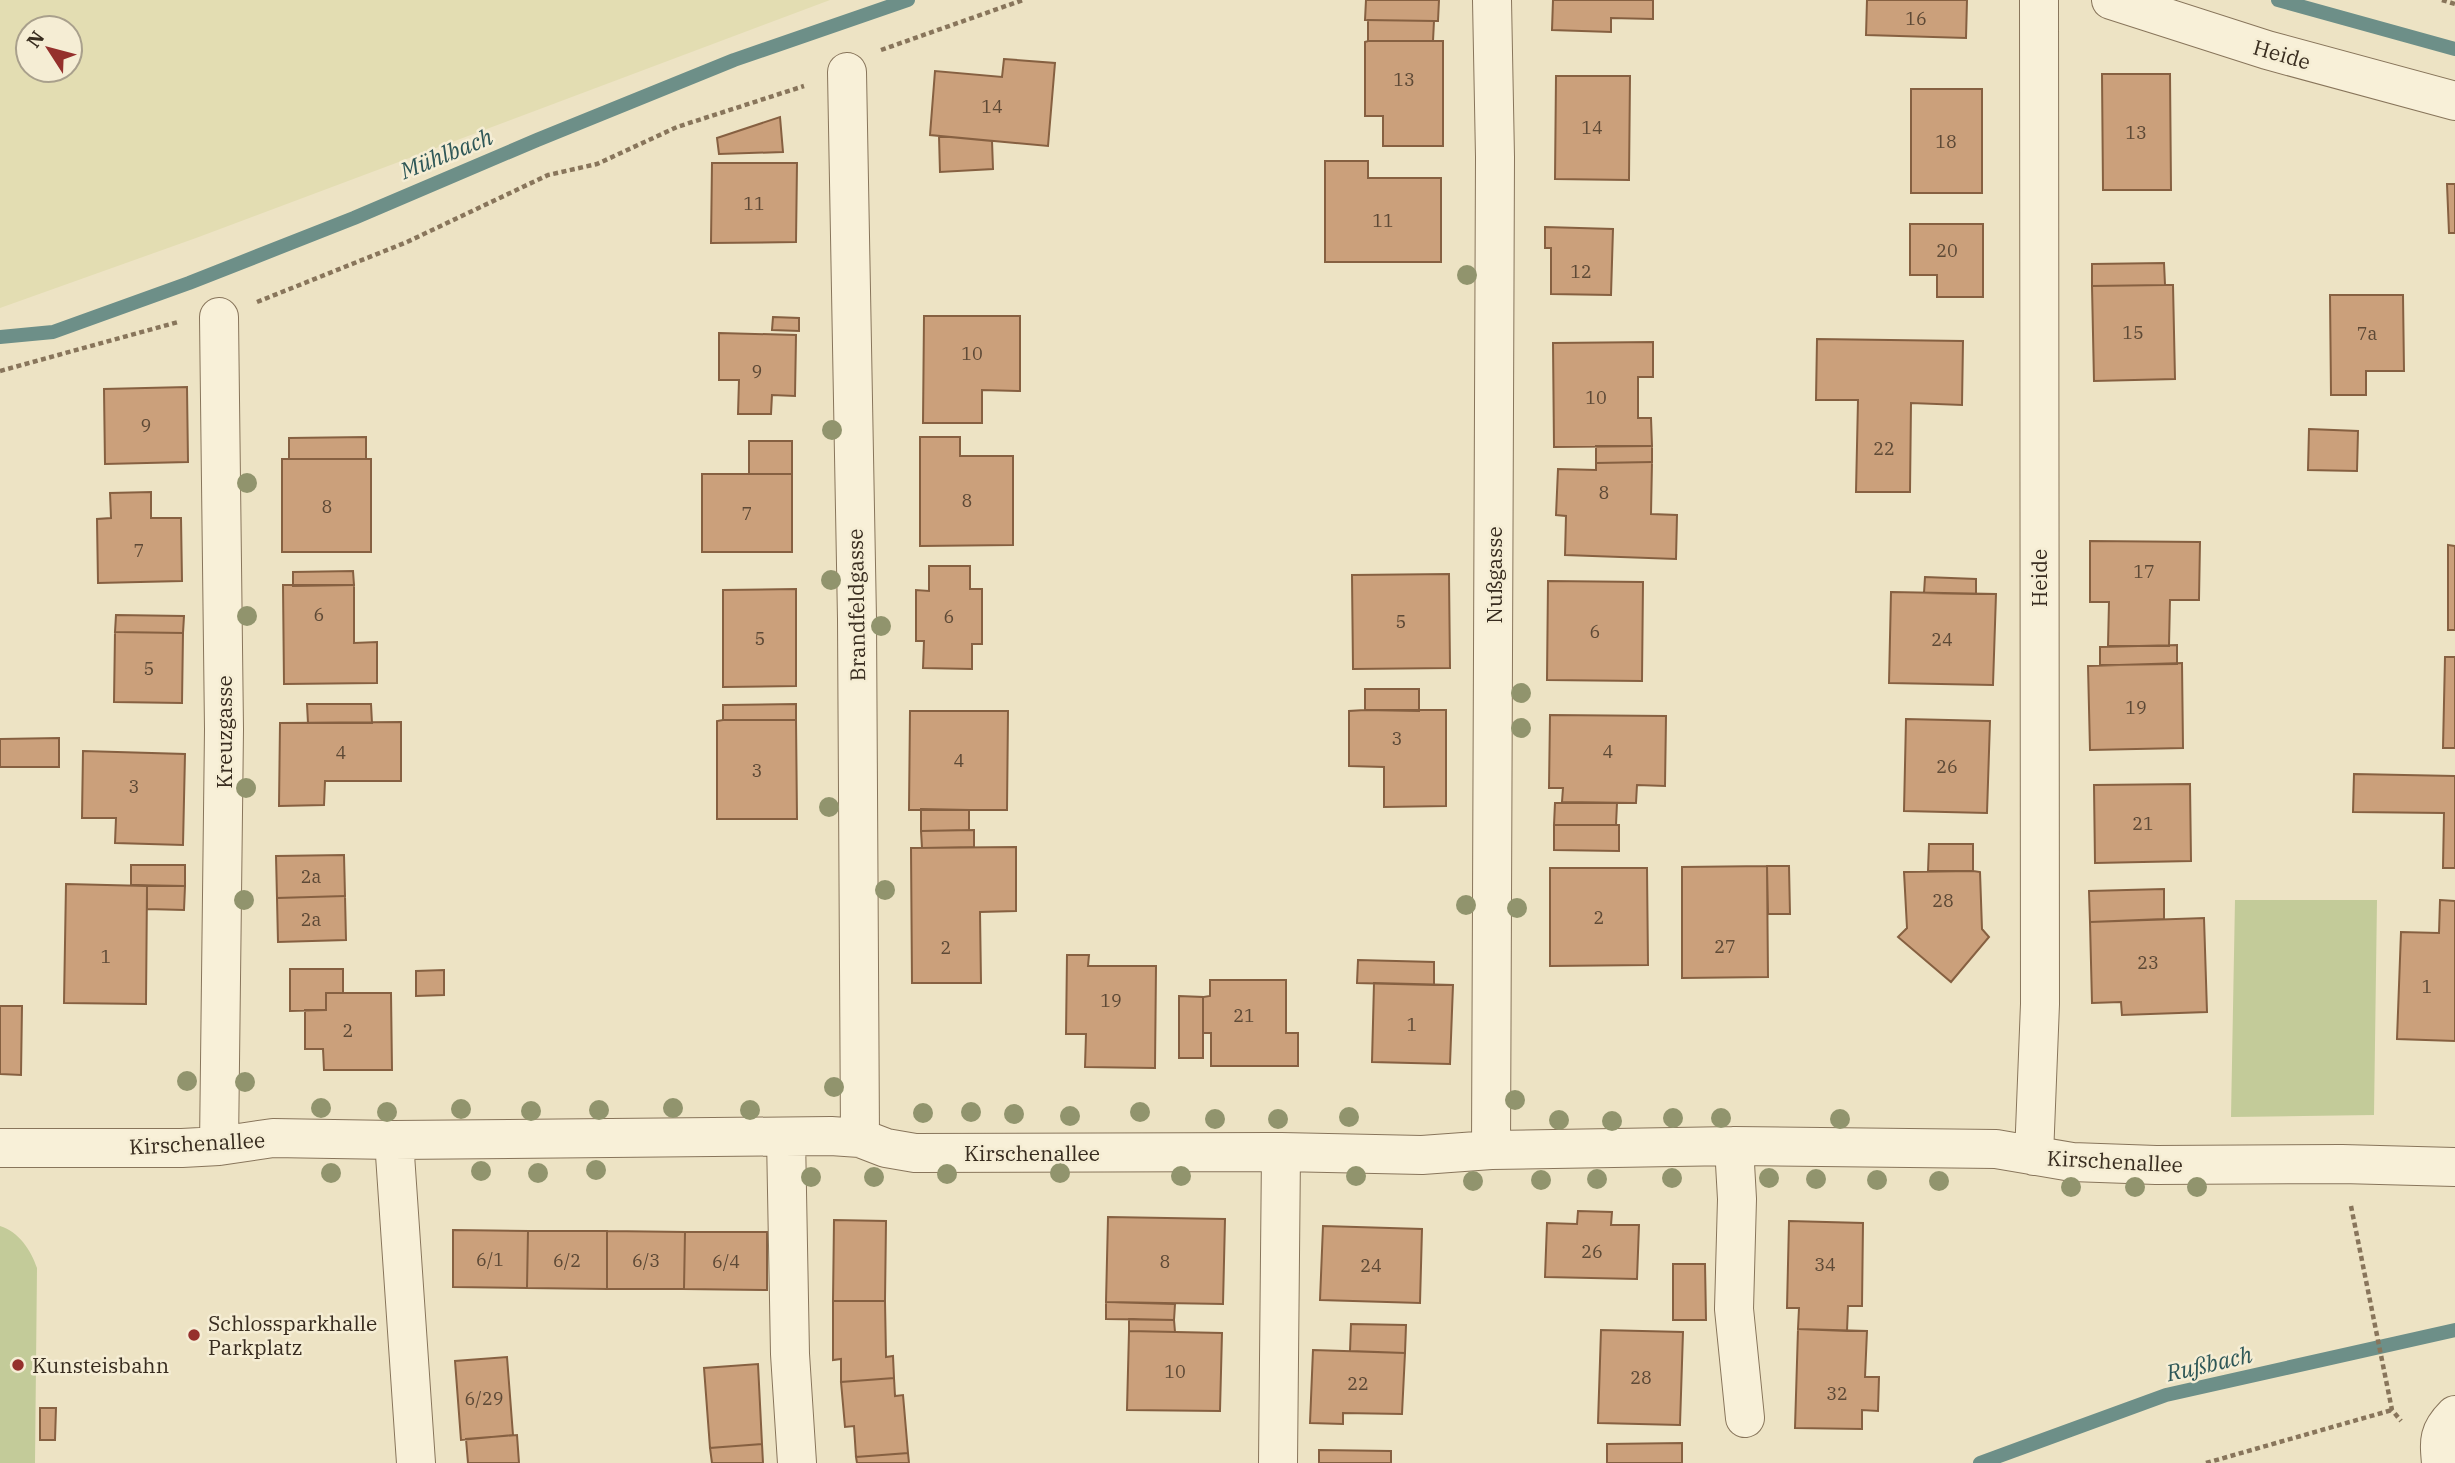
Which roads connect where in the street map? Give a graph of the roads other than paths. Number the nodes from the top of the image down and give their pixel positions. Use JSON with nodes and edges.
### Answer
{"nodes":[{"id":1,"x":1492,"y":0,"type":"edge"},
{"id":2,"x":2039,"y":0,"type":"edge"},
{"id":3,"x":2111,"y":0,"type":"edge"},
{"id":4,"x":847,"y":72,"type":"road end"},
{"id":5,"x":2455,"y":101,"type":"edge"},
{"id":6,"x":219,"y":317,"type":"road end"},
{"id":7,"x":786,"y":1137,"type":"junction"},
{"id":8,"x":860,"y":1138,"type":"junction"},
{"id":9,"x":394,"y":1140,"type":"junction"},
{"id":10,"x":219,"y":1146,"type":"junction"},
{"id":11,"x":1734,"y":1146,"type":"junction"},
{"id":12,"x":0,"y":1148,"type":"edge"},
{"id":13,"x":1492,"y":1150,"type":"junction"},
{"id":14,"x":1280,"y":1152,"type":"junction"},
{"id":15,"x":2034,"y":1156,"type":"junction"},
{"id":16,"x":2455,"y":1167,"type":"edge"},
{"id":17,"x":2455,"y":1415,"type":"edge"},
{"id":18,"x":1745,"y":1418,"type":"dead end"},
{"id":19,"x":416,"y":1463,"type":"edge"},
{"id":20,"x":797,"y":1463,"type":"edge"},
{"id":21,"x":1278,"y":1463,"type":"edge"},
{"id":22,"x":2441,"y":1463,"type":"edge"}],
"edges":[{"from":1,"to":13,"type":"street","name":"Nußgasse"},
{"from":2,"to":15,"type":"street","name":"Heide"},
{"from":3,"to":5,"type":"street","name":"Heide"},
{"from":4,"to":8,"type":"street","name":"Brandfeldgasse"},
{"from":6,"to":10,"type":"street","name":"Kreuzgasse"},
{"from":7,"to":8,"type":"street","name":"Kirschenallee"},
{"from":7,"to":9,"type":"street","name":"Kirschenallee"},
{"from":7,"to":20,"type":"street"},
{"from":8,"to":14,"type":"street","name":"Kirschenallee"},
{"from":9,"to":10,"type":"street","name":"Kirschenallee"},
{"from":9,"to":19,"type":"street"},
{"from":10,"to":12,"type":"street","name":"Kirschenallee"},
{"from":11,"to":13,"type":"street","name":"Kirschenallee"},
{"from":11,"to":15,"type":"street","name":"Kirschenallee"},
{"from":11,"to":18,"type":"street"},
{"from":13,"to":14,"type":"street","name":"Kirschenallee"},
{"from":14,"to":21,"type":"street"},
{"from":15,"to":16,"type":"street","name":"Kirschenallee"},
{"from":17,"to":22,"type":"street"}]}
